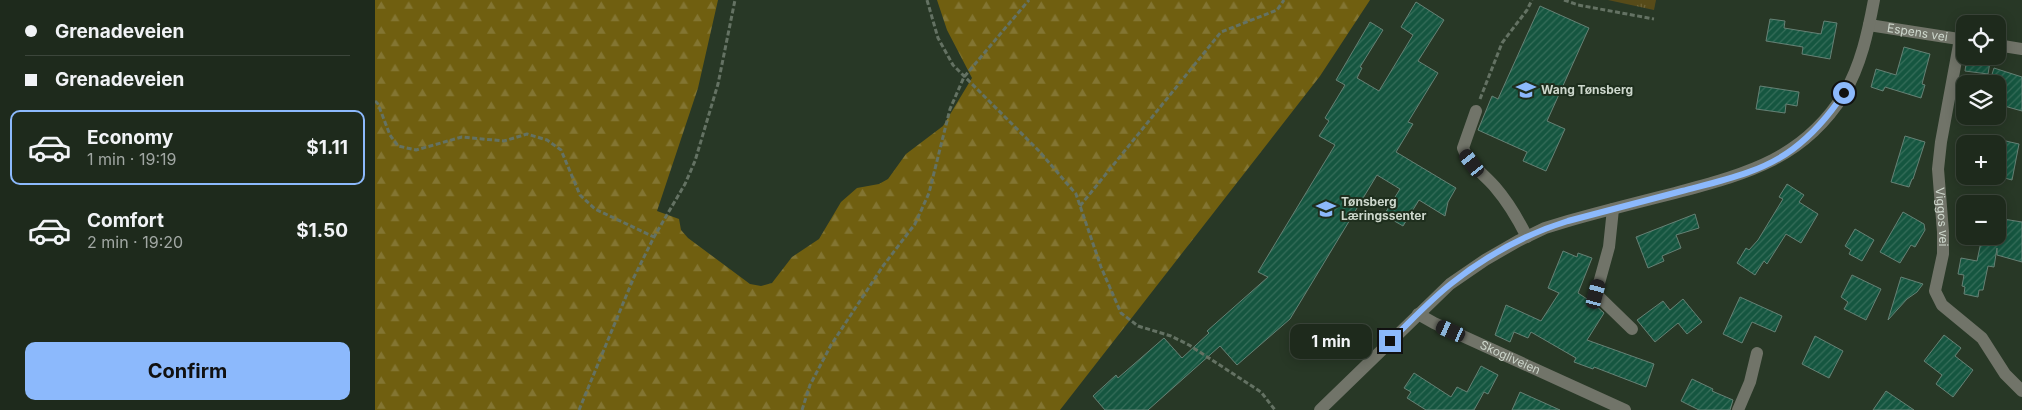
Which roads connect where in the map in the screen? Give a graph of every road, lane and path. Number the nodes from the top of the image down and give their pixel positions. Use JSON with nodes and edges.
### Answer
{"nodes":[{"id":1,"x":735,"y":0,"type":"edge"},
{"id":2,"x":927,"y":0,"type":"edge"},
{"id":3,"x":1029,"y":0,"type":"edge"},
{"id":4,"x":1284,"y":0,"type":"edge"},
{"id":5,"x":1532,"y":0,"type":"edge"},
{"id":6,"x":1565,"y":0,"type":"edge"},
{"id":7,"x":1874,"y":0,"type":"edge"},
{"id":8,"x":1654,"y":19,"type":"dead end"},
{"id":9,"x":1869,"y":25,"type":"junction"},
{"id":10,"x":1956,"y":38,"type":"edge"},
{"id":11,"x":2006,"y":46,"type":"edge"},
{"id":12,"x":2022,"y":49,"type":"edge"},
{"id":13,"x":1957,"y":65,"type":"edge"},
{"id":14,"x":964,"y":77,"type":"junction"},
{"id":15,"x":375,"y":101,"type":"edge"},
{"id":16,"x":1476,"y":111,"type":"joint"},
{"id":17,"x":1080,"y":206,"type":"junction"},
{"id":18,"x":1613,"y":209,"type":"junction"},
{"id":19,"x":654,"y":237,"type":"junction"},
{"id":20,"x":1527,"y":237,"type":"junction"},
{"id":21,"x":1418,"y":314,"type":"junction"},
{"id":22,"x":1632,"y":329,"type":"dead end"},
{"id":23,"x":1757,"y":352,"type":"dead end"},
{"id":24,"x":2022,"y":391,"type":"edge"},
{"id":25,"x":1600,"y":405,"type":"edge"},
{"id":26,"x":579,"y":410,"type":"edge"},
{"id":27,"x":802,"y":410,"type":"edge"},
{"id":28,"x":1275,"y":410,"type":"edge"},
{"id":29,"x":1320,"y":410,"type":"edge"},
{"id":30,"x":1625,"y":410,"type":"edge"},
{"id":31,"x":1739,"y":410,"type":"edge"}],
"edges":[{"from":1,"to":19,"type":"path"},
{"from":2,"to":14,"type":"path"},
{"from":3,"to":14,"type":"path"},
{"from":4,"to":17,"type":"path"},
{"from":5,"to":16,"type":"path"},
{"from":6,"to":8,"type":"path"},
{"from":7,"to":9,"type":"street"},
{"from":9,"to":10,"type":"street","name":"Espens vei"},
{"from":9,"to":18,"type":"street"},
{"from":11,"to":12,"type":"street"},
{"from":13,"to":24,"type":"street","name":"Viggos vei"},
{"from":14,"to":17,"type":"path"},
{"from":14,"to":27,"type":"path"},
{"from":15,"to":19,"type":"path"},
{"from":16,"to":20,"type":"street"},
{"from":17,"to":28,"type":"path"},
{"from":18,"to":20,"type":"street"},
{"from":18,"to":22,"type":"street"},
{"from":19,"to":26,"type":"path"},
{"from":20,"to":21,"type":"street"},
{"from":21,"to":25,"type":"street","name":"Skogliveien"},
{"from":21,"to":29,"type":"street"},
{"from":23,"to":31,"type":"street"},
{"from":25,"to":30,"type":"street","name":"Skogliveien"}]}
